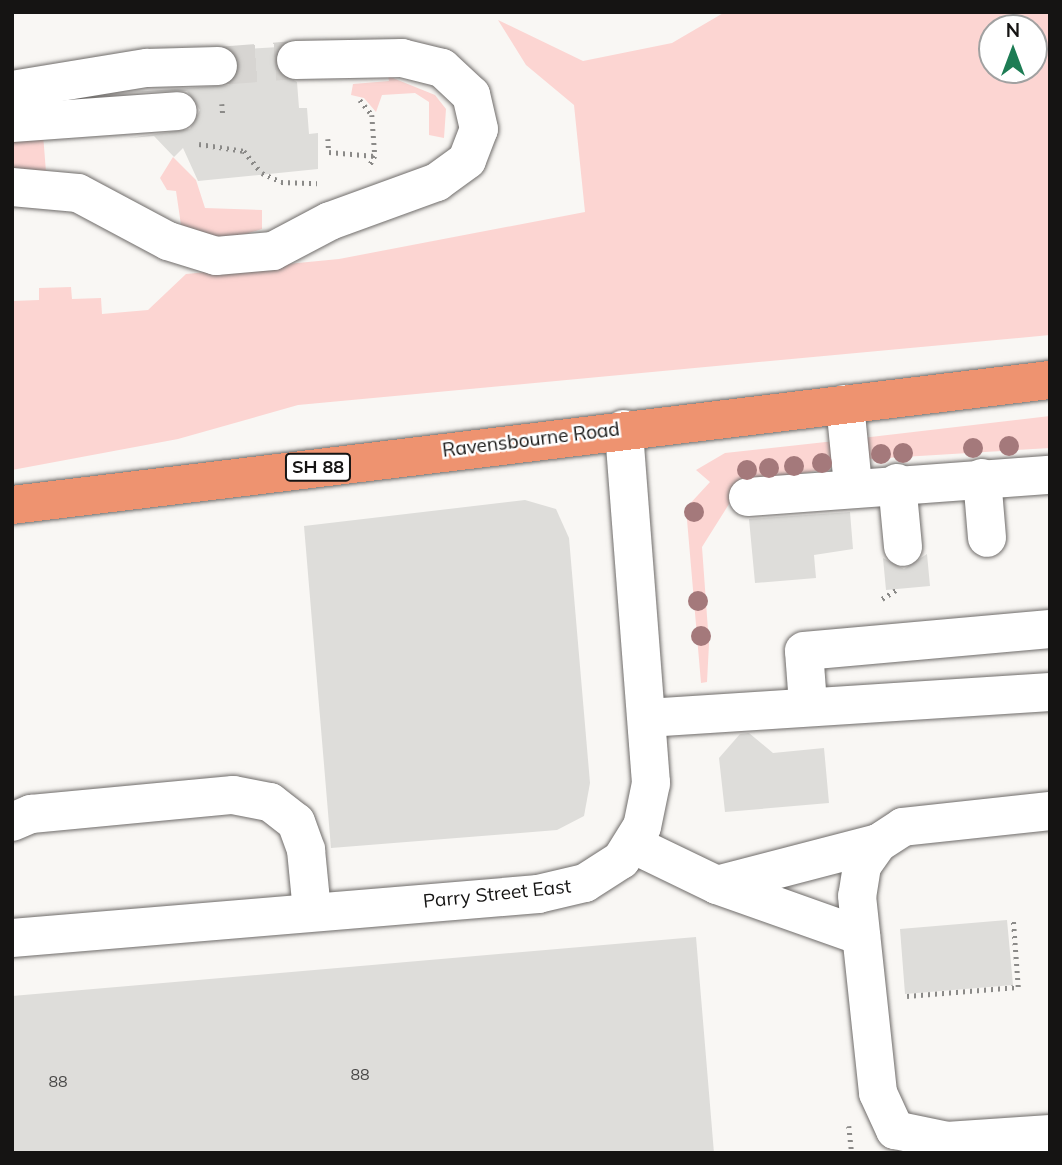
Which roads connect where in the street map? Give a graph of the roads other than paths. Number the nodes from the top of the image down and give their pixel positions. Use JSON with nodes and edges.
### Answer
{"nodes":[{"id":1,"x":296,"y":60,"type":"tunnel mouth"},
{"id":2,"x":218,"y":66,"type":"tunnel mouth"},
{"id":3,"x":12,"y":90,"type":"edge"},
{"id":4,"x":12,"y":124,"type":"edge"},
{"id":5,"x":185,"y":127,"type":"road end"},
{"id":6,"x":12,"y":187,"type":"edge"},
{"id":7,"x":1050,"y":380,"type":"edge"},
{"id":8,"x":845,"y":404,"type":"junction"},
{"id":9,"x":624,"y":429,"type":"junction"},
{"id":10,"x":1050,"y":475,"type":"edge"},
{"id":11,"x":982,"y":478,"type":"junction"},
{"id":12,"x":898,"y":495,"type":"junction"},
{"id":13,"x":748,"y":497,"type":"dead end"},
{"id":14,"x":856,"y":497,"type":"junction"},
{"id":15,"x":12,"y":505,"type":"edge"},
{"id":16,"x":987,"y":538,"type":"dead end"},
{"id":17,"x":903,"y":547,"type":"dead end"},
{"id":18,"x":1050,"y":629,"type":"edge"},
{"id":19,"x":807,"y":690,"type":"junction"},
{"id":20,"x":1050,"y":692,"type":"edge"},
{"id":21,"x":646,"y":718,"type":"junction"},
{"id":22,"x":1050,"y":811,"type":"edge"},
{"id":23,"x":12,"y":822,"type":"edge"},
{"id":24,"x":878,"y":843,"type":"junction"},
{"id":25,"x":632,"y":845,"type":"junction"},
{"id":26,"x":717,"y":885,"type":"junction"},
{"id":27,"x":312,"y":911,"type":"junction"},
{"id":28,"x":861,"y":936,"type":"junction"},
{"id":29,"x":12,"y":938,"type":"edge"},
{"id":30,"x":1050,"y":1134,"type":"edge"},
{"id":31,"x":916,"y":1146,"type":"edge"}],
"edges":[{"from":1,"to":6,"type":"street"},
{"from":2,"to":3,"type":"street"},
{"from":4,"to":5,"type":"street"},
{"from":7,"to":8,"type":"highway","name":"Ravensbourne Road","number":"SH 88"},
{"from":8,"to":9,"type":"highway","name":"Ravensbourne Road","number":"SH 88"},
{"from":8,"to":14,"type":"street"},
{"from":9,"to":15,"type":"highway","name":"Ravensbourne Road","number":"SH 88"},
{"from":9,"to":21,"type":"street","name":"Parry Street East"},
{"from":10,"to":11,"type":"street"},
{"from":11,"to":12,"type":"street"},
{"from":11,"to":16,"type":"street"},
{"from":12,"to":14,"type":"street"},
{"from":12,"to":17,"type":"street"},
{"from":13,"to":14,"type":"street"},
{"from":18,"to":19,"type":"street"},
{"from":19,"to":20,"type":"street"},
{"from":19,"to":21,"type":"street"},
{"from":21,"to":25,"type":"street","name":"Parry Street East"},
{"from":22,"to":24,"type":"street"},
{"from":23,"to":27,"type":"street"},
{"from":24,"to":26,"type":"street"},
{"from":24,"to":28,"type":"street"},
{"from":25,"to":26,"type":"street"},
{"from":25,"to":27,"type":"street","name":"Parry Street East"},
{"from":26,"to":28,"type":"street"},
{"from":27,"to":29,"type":"street","name":"Parry Street East"},
{"from":28,"to":31,"type":"street"},
{"from":30,"to":31,"type":"street"}]}
